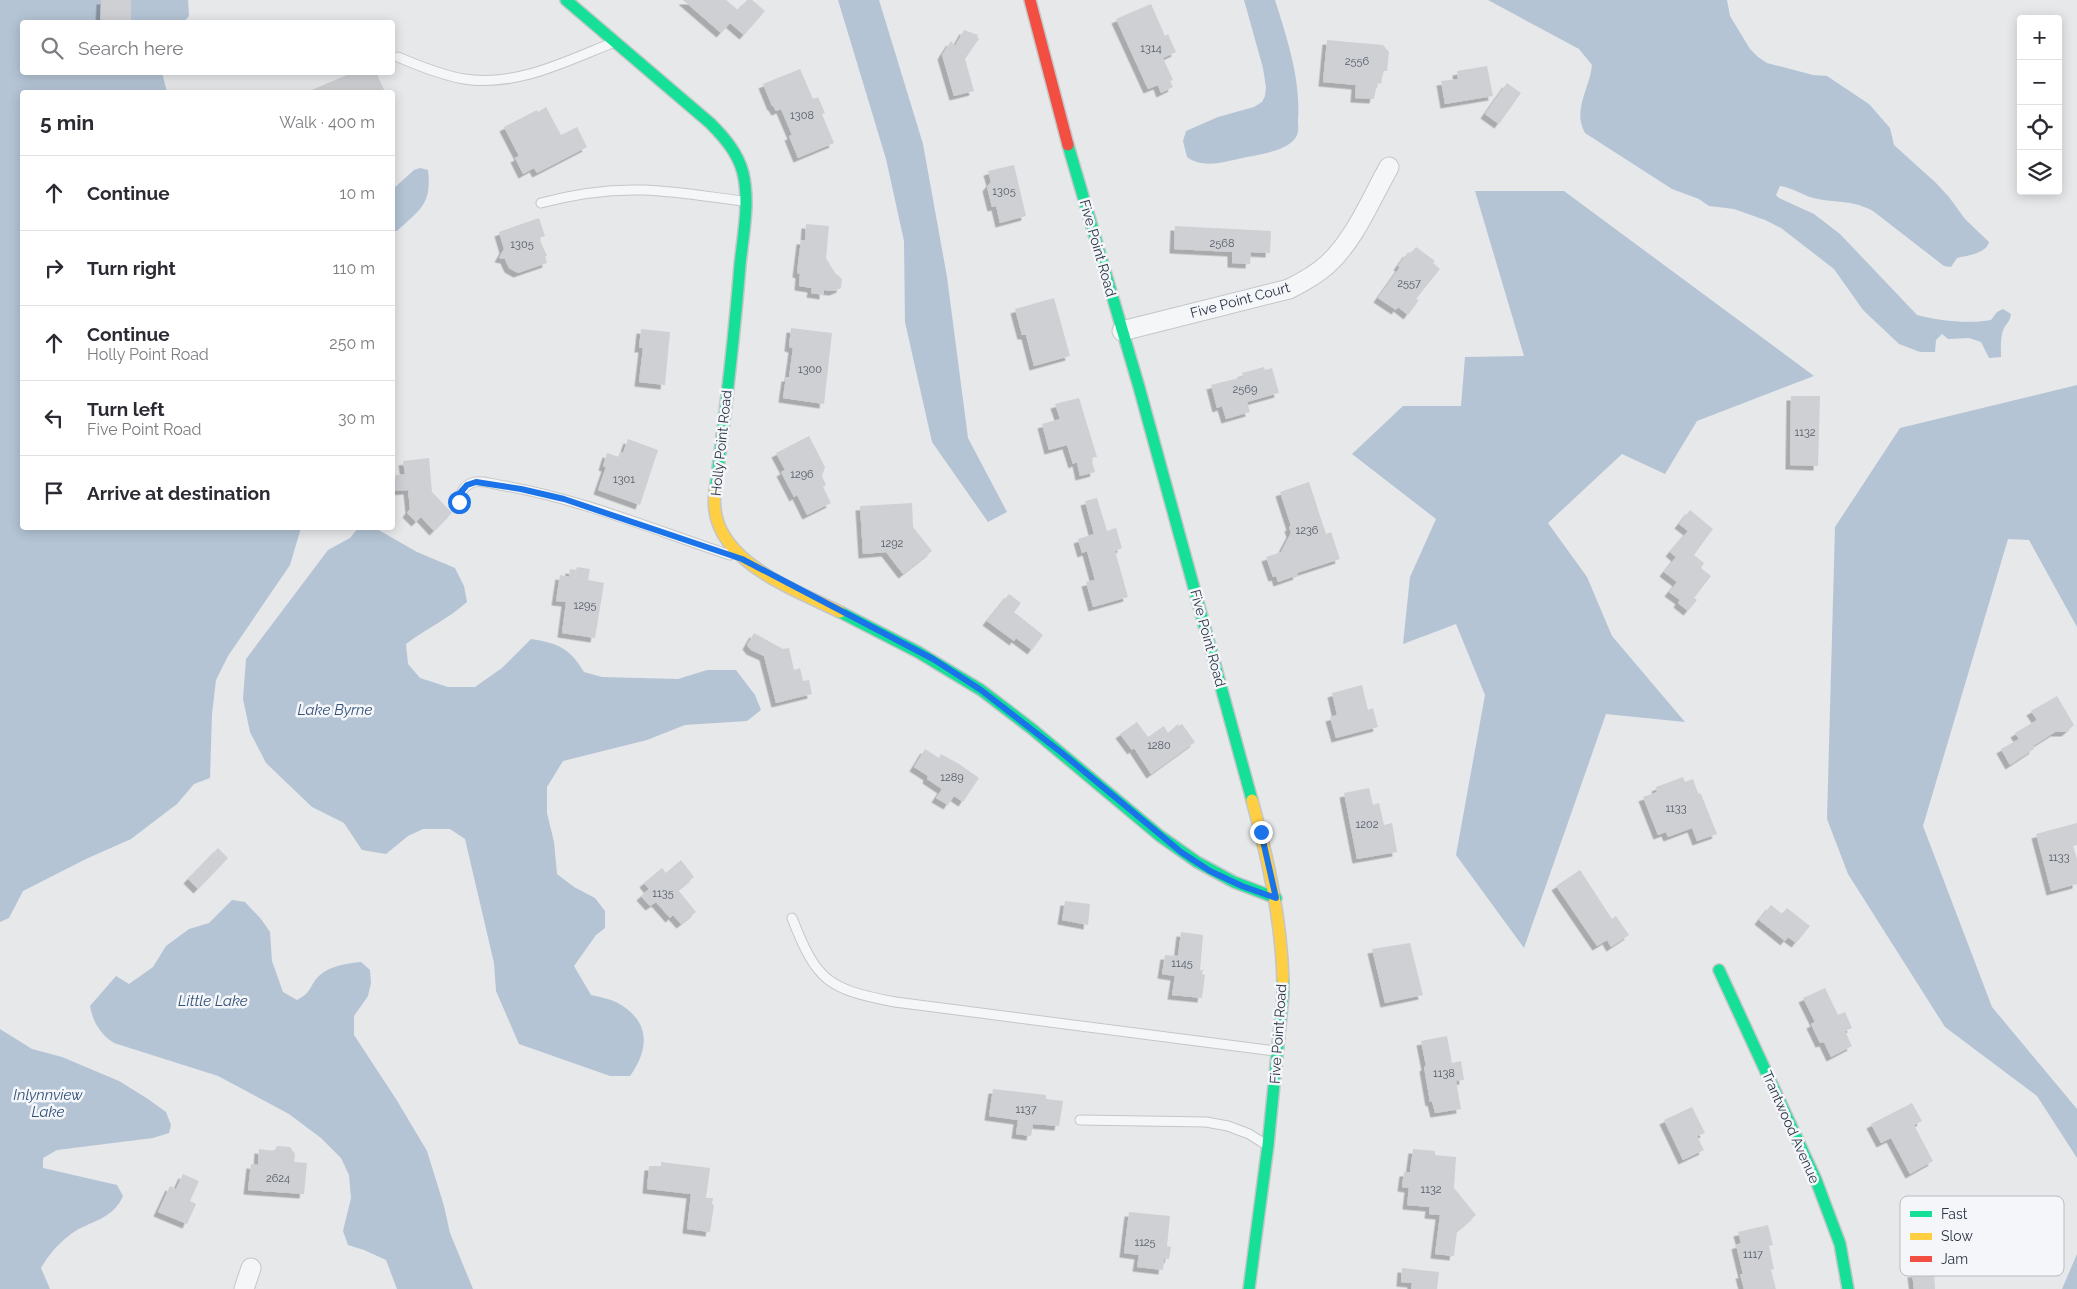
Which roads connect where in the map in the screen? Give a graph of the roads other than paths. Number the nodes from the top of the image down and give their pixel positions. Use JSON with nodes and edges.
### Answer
{"nodes":[{"id":1,"x":566,"y":0,"type":"edge"},
{"id":2,"x":1030,"y":0,"type":"edge"},
{"id":3,"x":615,"y":42,"type":"junction"},
{"id":4,"x":398,"y":57,"type":"dead end"},
{"id":5,"x":1389,"y":167,"type":"dead end"},
{"id":6,"x":745,"y":201,"type":"junction"},
{"id":7,"x":541,"y":203,"type":"dead end"},
{"id":8,"x":1122,"y":331,"type":"junction"},
{"id":9,"x":461,"y":508,"type":"dead end"},
{"id":10,"x":742,"y":559,"type":"junction"},
{"id":11,"x":1276,"y":898,"type":"junction"},
{"id":12,"x":792,"y":918,"type":"dead end"},
{"id":13,"x":1719,"y":970,"type":"dead end"},
{"id":14,"x":1278,"y":1051,"type":"junction"},
{"id":15,"x":1080,"y":1120,"type":"dead end"},
{"id":16,"x":1268,"y":1145,"type":"junction"},
{"id":17,"x":251,"y":1268,"type":"dead end"},
{"id":18,"x":244,"y":1289,"type":"edge"},
{"id":19,"x":1249,"y":1289,"type":"edge"},
{"id":20,"x":1848,"y":1289,"type":"edge"}],
"edges":[{"from":1,"to":3,"type":"street","name":"Holly Point Road"},
{"from":2,"to":8,"type":"street","name":"Five Point Road"},
{"from":3,"to":4,"type":"lane"},
{"from":3,"to":6,"type":"street","name":"Holly Point Road"},
{"from":5,"to":8,"type":"street","name":"Five Point Court"},
{"from":6,"to":7,"type":"lane"},
{"from":6,"to":10,"type":"street","name":"Holly Point Road"},
{"from":8,"to":11,"type":"street","name":"Five Point Road"},
{"from":9,"to":10,"type":"lane"},
{"from":10,"to":11,"type":"street","name":"Holly Point Road"},
{"from":11,"to":14,"type":"street","name":"Five Point Road"},
{"from":12,"to":14,"type":"lane"},
{"from":13,"to":20,"type":"street","name":"Trantwood Avenue"},
{"from":14,"to":16,"type":"street","name":"Five Point Road"},
{"from":15,"to":16,"type":"lane"},
{"from":16,"to":19,"type":"street","name":"Five Point Road"},
{"from":17,"to":18,"type":"street"}]}
